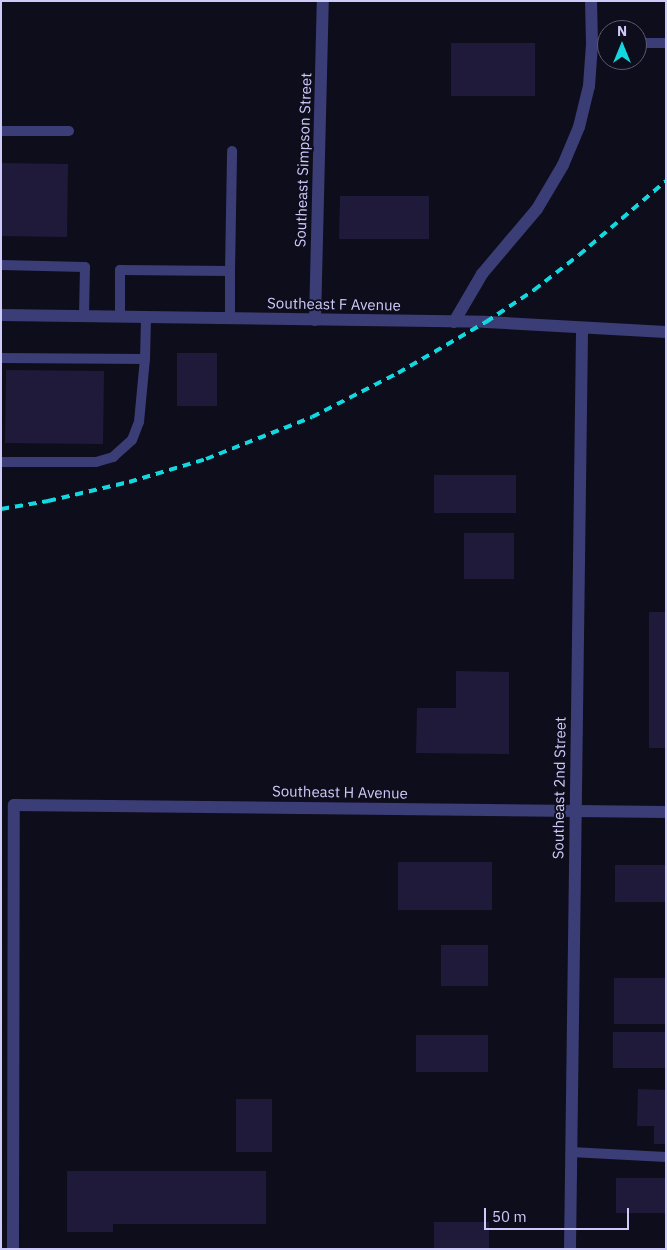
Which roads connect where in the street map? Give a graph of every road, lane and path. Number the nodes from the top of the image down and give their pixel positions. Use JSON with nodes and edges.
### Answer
{"nodes":[{"id":1,"x":323,"y":1,"type":"edge"},
{"id":2,"x":591,"y":1,"type":"edge"},
{"id":3,"x":666,"y":43,"type":"edge"},
{"id":4,"x":592,"y":44,"type":"junction"},
{"id":5,"x":597,"y":44,"type":"edge"},
{"id":6,"x":647,"y":44,"type":"edge"},
{"id":7,"x":1,"y":131,"type":"edge"},
{"id":8,"x":69,"y":131,"type":"dead end"},
{"id":9,"x":232,"y":151,"type":"dead end"},
{"id":10,"x":1,"y":265,"type":"edge"},
{"id":11,"x":230,"y":271,"type":"junction"},
{"id":12,"x":1,"y":315,"type":"edge"},
{"id":13,"x":84,"y":316,"type":"junction"},
{"id":14,"x":120,"y":317,"type":"junction"},
{"id":15,"x":146,"y":317,"type":"junction"},
{"id":16,"x":230,"y":318,"type":"junction"},
{"id":17,"x":315,"y":320,"type":"junction"},
{"id":18,"x":454,"y":322,"type":"junction"},
{"id":19,"x":582,"y":328,"type":"junction"},
{"id":20,"x":666,"y":332,"type":"edge"},
{"id":21,"x":1,"y":358,"type":"edge"},
{"id":22,"x":145,"y":359,"type":"junction"},
{"id":23,"x":1,"y":462,"type":"edge"},
{"id":24,"x":575,"y":812,"type":"junction"},
{"id":25,"x":666,"y":812,"type":"edge"},
{"id":26,"x":571,"y":1152,"type":"junction"},
{"id":27,"x":666,"y":1157,"type":"edge"},
{"id":28,"x":13,"y":1249,"type":"edge"},
{"id":29,"x":570,"y":1249,"type":"edge"}],
"edges":[{"from":1,"to":17,"type":"street","name":"Southeast Simpson Street"},
{"from":2,"to":4,"type":"street"},
{"from":3,"to":6,"type":"lane"},
{"from":4,"to":5,"type":"lane"},
{"from":4,"to":18,"type":"street"},
{"from":7,"to":8,"type":"lane"},
{"from":9,"to":11,"type":"lane"},
{"from":10,"to":13,"type":"lane"},
{"from":11,"to":14,"type":"lane"},
{"from":11,"to":16,"type":"lane"},
{"from":12,"to":13,"type":"street","name":"Southeast F Avenue"},
{"from":13,"to":14,"type":"street","name":"Southeast F Avenue"},
{"from":14,"to":15,"type":"street","name":"Southeast F Avenue"},
{"from":15,"to":16,"type":"street","name":"Southeast F Avenue"},
{"from":15,"to":22,"type":"lane"},
{"from":16,"to":17,"type":"street","name":"Southeast F Avenue"},
{"from":17,"to":18,"type":"street","name":"Southeast F Avenue"},
{"from":18,"to":19,"type":"street","name":"Southeast F Avenue"},
{"from":19,"to":20,"type":"street","name":"Southeast F Avenue"},
{"from":19,"to":24,"type":"street","name":"Southeast 2nd Street"},
{"from":21,"to":22,"type":"lane"},
{"from":22,"to":23,"type":"lane"},
{"from":24,"to":25,"type":"street","name":"Southeast H Avenue"},
{"from":24,"to":26,"type":"street","name":"Southeast 2nd Street"},
{"from":24,"to":28,"type":"street","name":"Southeast H Avenue"},
{"from":26,"to":27,"type":"lane"},
{"from":26,"to":29,"type":"street","name":"Southeast 2nd Street"}]}
